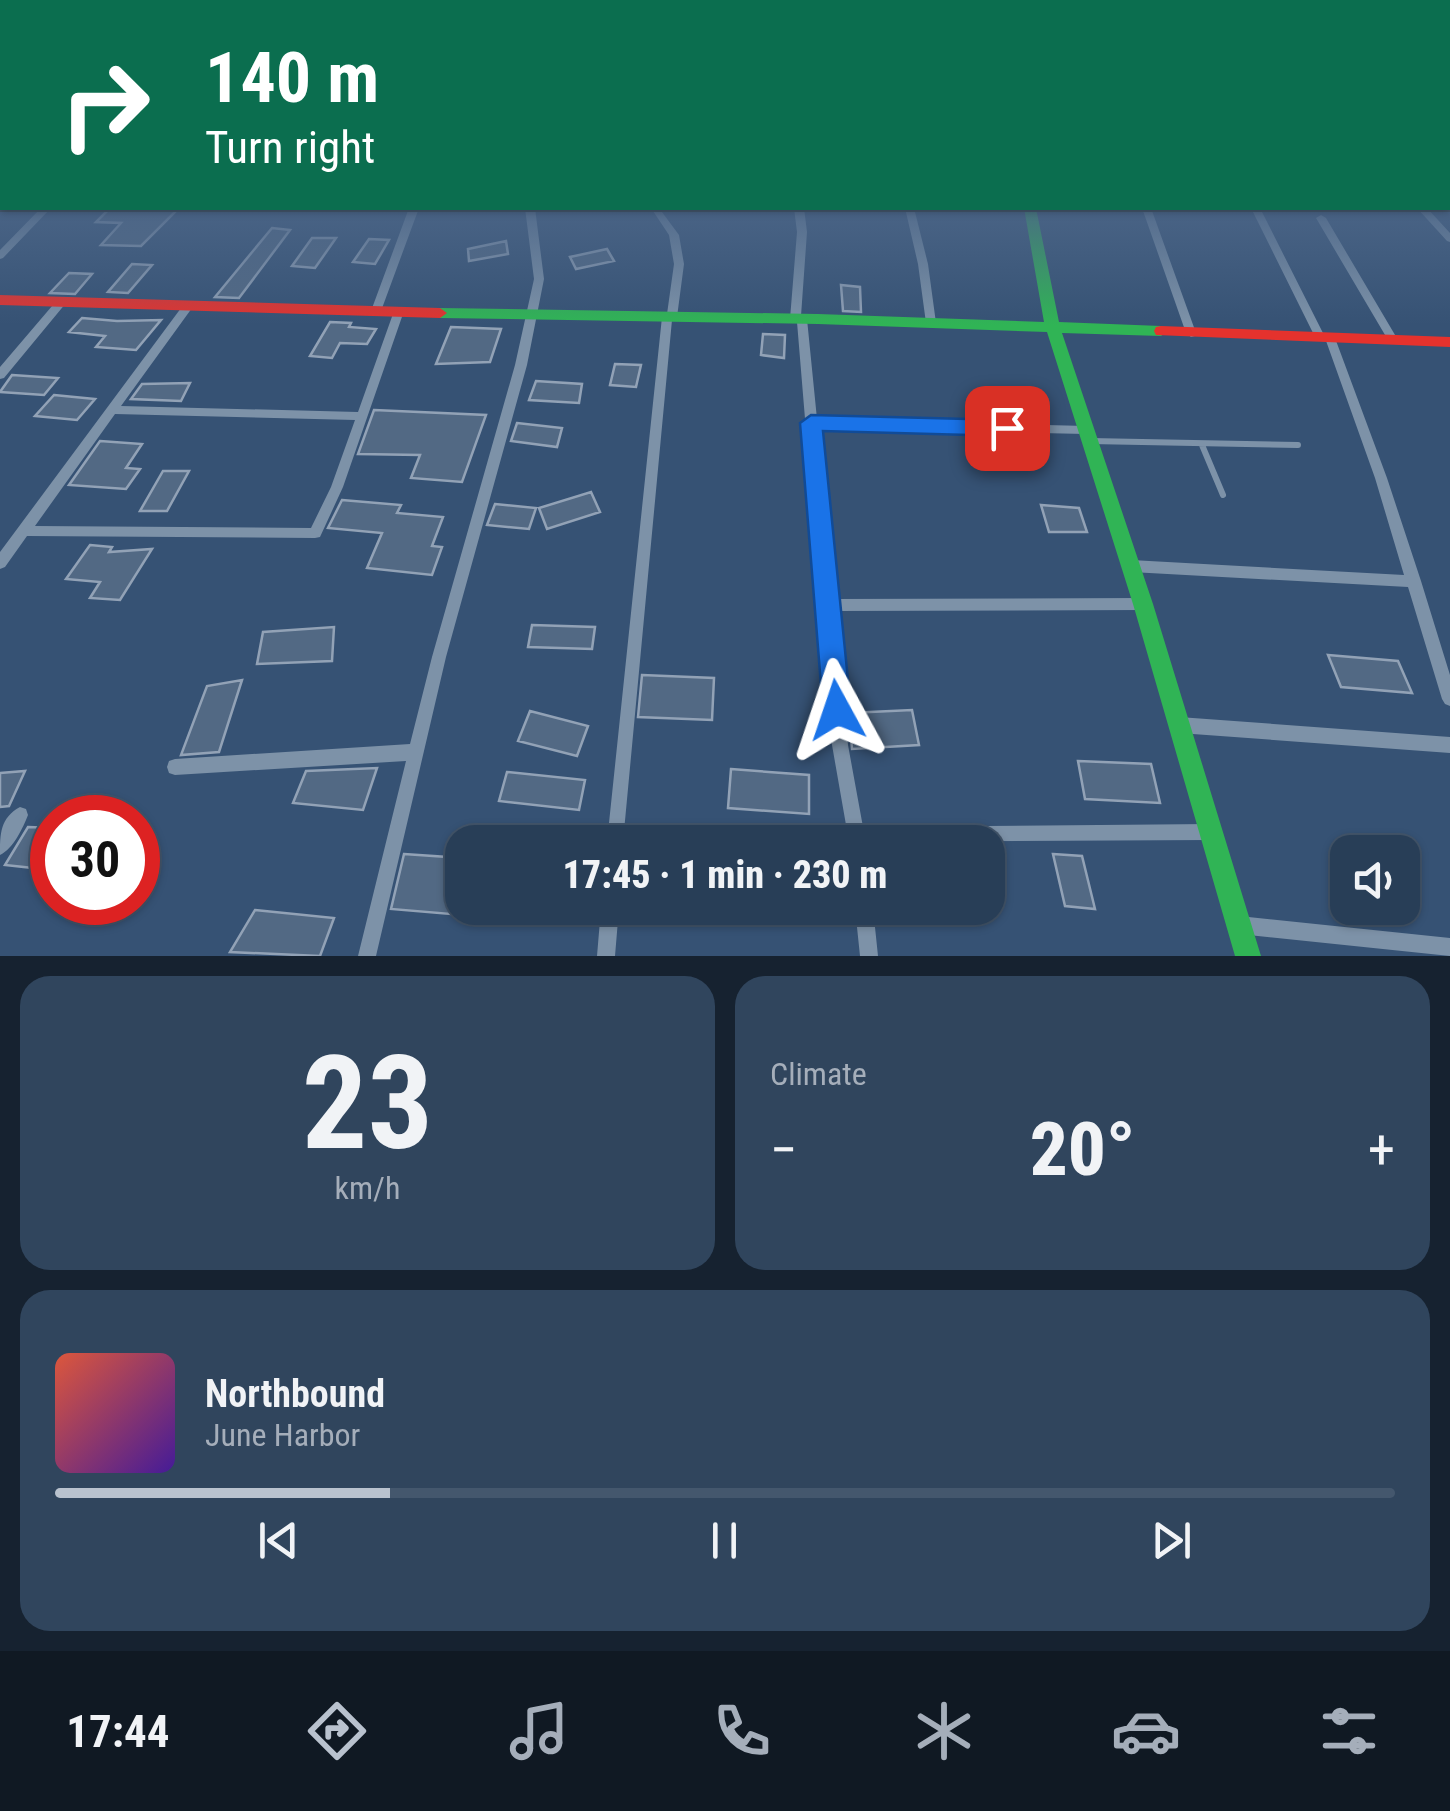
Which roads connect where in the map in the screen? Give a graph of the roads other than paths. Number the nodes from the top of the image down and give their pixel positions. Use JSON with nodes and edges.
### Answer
{"nodes":[{"id":1,"x":20,"y":236,"type":"edge"},
{"id":2,"x":404,"y":236,"type":"edge"},
{"id":3,"x":533,"y":236,"type":"edge"},
{"id":4,"x":674,"y":236,"type":"edge"},
{"id":5,"x":802,"y":236,"type":"edge"},
{"id":6,"x":915,"y":236,"type":"edge"},
{"id":7,"x":1035,"y":236,"type":"edge"},
{"id":8,"x":1156,"y":236,"type":"edge"},
{"id":9,"x":1270,"y":236,"type":"edge"},
{"id":10,"x":1331,"y":236,"type":"edge"},
{"id":11,"x":0,"y":256,"type":"edge"},
{"id":12,"x":0,"y":300,"type":"edge"},
{"id":13,"x":62,"y":301,"type":"junction"},
{"id":14,"x":188,"y":306,"type":"junction"},
{"id":15,"x":376,"y":311,"type":"junction"},
{"id":16,"x":400,"y":312,"type":"junction"},
{"id":17,"x":530,"y":316,"type":"junction"},
{"id":18,"x":670,"y":317,"type":"junction"},
{"id":19,"x":798,"y":319,"type":"junction"},
{"id":20,"x":931,"y":323,"type":"junction"},
{"id":21,"x":1053,"y":328,"type":"junction"},
{"id":22,"x":1190,"y":333,"type":"junction"},
{"id":23,"x":1325,"y":338,"type":"junction"},
{"id":24,"x":1393,"y":340,"type":"junction"},
{"id":25,"x":1450,"y":342,"type":"edge"},
{"id":26,"x":0,"y":375,"type":"edge"},
{"id":27,"x":112,"y":410,"type":"junction"},
{"id":28,"x":362,"y":416,"type":"junction"},
{"id":29,"x":811,"y":423,"type":"junction"},
{"id":30,"x":1087,"y":436,"type":"junction"},
{"id":31,"x":1202,"y":445,"type":"junction"},
{"id":32,"x":1298,"y":445,"type":"dead end"},
{"id":33,"x":1223,"y":495,"type":"dead end"},
{"id":34,"x":24,"y":530,"type":"junction"},
{"id":35,"x":0,"y":563,"type":"edge"},
{"id":36,"x":1130,"y":566,"type":"junction"},
{"id":37,"x":1414,"y":581,"type":"junction"},
{"id":38,"x":1143,"y":604,"type":"junction"},
{"id":39,"x":828,"y":605,"type":"junction"},
{"id":40,"x":1450,"y":699,"type":"edge"},
{"id":41,"x":1179,"y":726,"type":"junction"},
{"id":42,"x":1450,"y":746,"type":"edge"},
{"id":43,"x":416,"y":752,"type":"junction"},
{"id":44,"x":174,"y":767,"type":"dead end"},
{"id":45,"x":20,"y":815,"type":"dead end"},
{"id":46,"x":616,"y":825,"type":"edge"},
{"id":47,"x":854,"y":825,"type":"edge"},
{"id":48,"x":1210,"y":832,"type":"junction"},
{"id":49,"x":1005,"y":836,"type":"edge"},
{"id":50,"x":0,"y":846,"type":"edge"},
{"id":51,"x":609,"y":925,"type":"edge"},
{"id":52,"x":866,"y":925,"type":"edge"},
{"id":53,"x":1238,"y":925,"type":"junction"},
{"id":54,"x":1450,"y":947,"type":"edge"},
{"id":55,"x":368,"y":956,"type":"edge"},
{"id":56,"x":606,"y":956,"type":"edge"},
{"id":57,"x":869,"y":956,"type":"edge"},
{"id":58,"x":1248,"y":956,"type":"edge"}],
"edges":[{"from":1,"to":11,"type":"street"},
{"from":2,"to":15,"type":"street"},
{"from":3,"to":17,"type":"street"},
{"from":4,"to":18,"type":"street"},
{"from":5,"to":19,"type":"street"},
{"from":6,"to":20,"type":"street"},
{"from":7,"to":21,"type":"street"},
{"from":8,"to":22,"type":"street"},
{"from":9,"to":23,"type":"street"},
{"from":10,"to":24,"type":"street"},
{"from":12,"to":13,"type":"street"},
{"from":13,"to":14,"type":"street"},
{"from":13,"to":26,"type":"street"},
{"from":14,"to":15,"type":"street"},
{"from":14,"to":27,"type":"street"},
{"from":15,"to":16,"type":"street"},
{"from":16,"to":17,"type":"street"},
{"from":16,"to":28,"type":"street"},
{"from":17,"to":18,"type":"street"},
{"from":17,"to":43,"type":"street"},
{"from":18,"to":19,"type":"street"},
{"from":18,"to":46,"type":"street"},
{"from":19,"to":20,"type":"street"},
{"from":19,"to":29,"type":"street"},
{"from":20,"to":21,"type":"street"},
{"from":21,"to":22,"type":"street"},
{"from":21,"to":30,"type":"street"},
{"from":22,"to":23,"type":"street"},
{"from":23,"to":24,"type":"street"},
{"from":23,"to":37,"type":"street"},
{"from":24,"to":25,"type":"street"},
{"from":27,"to":28,"type":"street"},
{"from":27,"to":34,"type":"street"},
{"from":28,"to":34,"type":"street"},
{"from":29,"to":30,"type":"street"},
{"from":29,"to":39,"type":"street"},
{"from":30,"to":31,"type":"lane"},
{"from":30,"to":36,"type":"street"},
{"from":31,"to":32,"type":"lane"},
{"from":31,"to":33,"type":"lane"},
{"from":34,"to":35,"type":"street"},
{"from":36,"to":37,"type":"street"},
{"from":36,"to":38,"type":"street"},
{"from":37,"to":40,"type":"street"},
{"from":38,"to":39,"type":"street"},
{"from":38,"to":41,"type":"street"},
{"from":39,"to":47,"type":"street"},
{"from":41,"to":42,"type":"street"},
{"from":41,"to":48,"type":"street"},
{"from":43,"to":44,"type":"street"},
{"from":43,"to":55,"type":"street"},
{"from":45,"to":50,"type":"street"},
{"from":48,"to":49,"type":"street"},
{"from":48,"to":53,"type":"street"},
{"from":51,"to":56,"type":"street"},
{"from":52,"to":57,"type":"street"},
{"from":53,"to":54,"type":"street"},
{"from":53,"to":58,"type":"street"}]}
